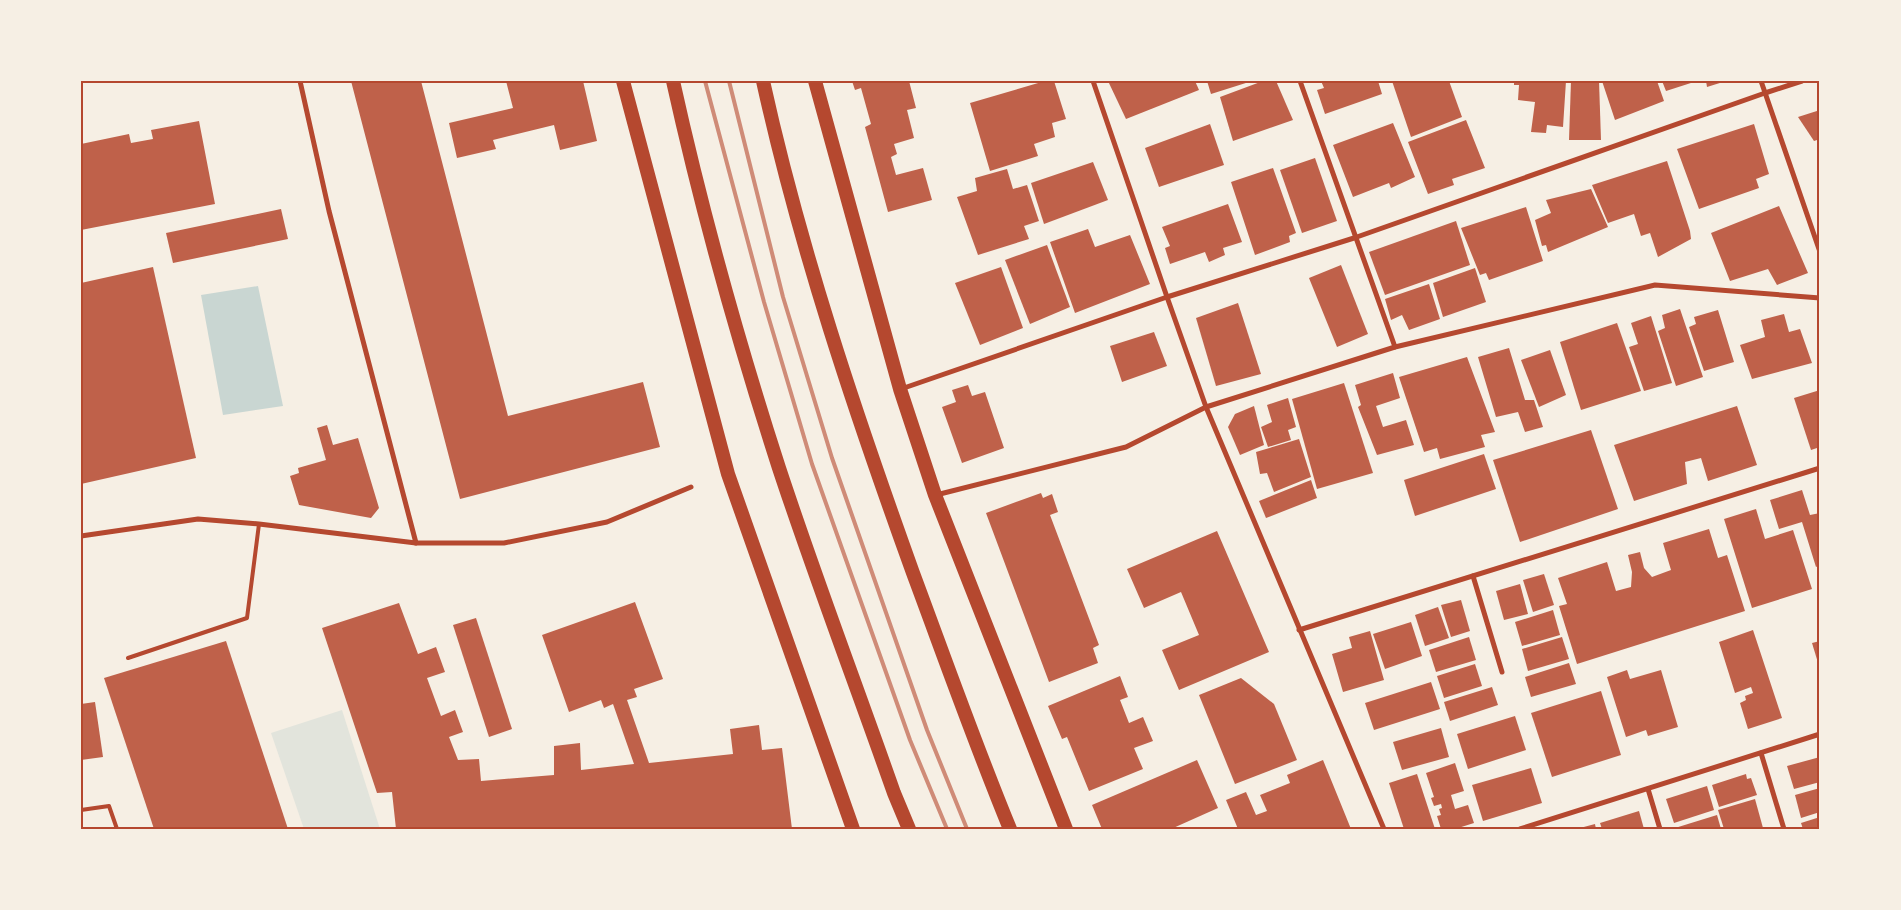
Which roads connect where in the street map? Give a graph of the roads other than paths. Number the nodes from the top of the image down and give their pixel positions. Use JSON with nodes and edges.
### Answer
{"nodes":[{"id":1,"x":300,"y":81,"type":"edge"},
{"id":2,"x":623,"y":81,"type":"edge"},
{"id":3,"x":673,"y":81,"type":"edge"},
{"id":4,"x":763,"y":81,"type":"edge"},
{"id":5,"x":815,"y":81,"type":"edge"},
{"id":6,"x":1093,"y":81,"type":"edge"},
{"id":7,"x":1300,"y":81,"type":"edge"},
{"id":8,"x":1761,"y":81,"type":"edge"},
{"id":9,"x":1802,"y":81,"type":"edge"},
{"id":10,"x":1765,"y":93,"type":"junction"},
{"id":11,"x":1354,"y":238,"type":"junction"},
{"id":12,"x":1820,"y":252,"type":"edge"},
{"id":13,"x":1166,"y":296,"type":"junction"},
{"id":14,"x":1820,"y":298,"type":"edge"},
{"id":15,"x":1395,"y":347,"type":"junction"},
{"id":16,"x":900,"y":389,"type":"junction"},
{"id":17,"x":1206,"y":407,"type":"junction"},
{"id":18,"x":1820,"y":468,"type":"edge"},
{"id":19,"x":691,"y":487,"type":"dead end"},
{"id":20,"x":936,"y":495,"type":"junction"},
{"id":21,"x":259,"y":524,"type":"junction"},
{"id":22,"x":81,"y":536,"type":"edge"},
{"id":23,"x":416,"y":543,"type":"junction"},
{"id":24,"x":1473,"y":576,"type":"junction"},
{"id":25,"x":1299,"y":630,"type":"junction"},
{"id":26,"x":128,"y":658,"type":"dead end"},
{"id":27,"x":1502,"y":672,"type":"dead end"},
{"id":28,"x":1820,"y":734,"type":"edge"},
{"id":29,"x":1761,"y":753,"type":"junction"},
{"id":30,"x":1648,"y":789,"type":"junction"},
{"id":31,"x":81,"y":810,"type":"edge"},
{"id":32,"x":1535,"y":826,"type":"edge"},
{"id":33,"x":117,"y":829,"type":"edge"},
{"id":34,"x":853,"y":829,"type":"edge"},
{"id":35,"x":909,"y":829,"type":"edge"},
{"id":36,"x":1010,"y":829,"type":"edge"},
{"id":37,"x":1066,"y":829,"type":"edge"},
{"id":38,"x":1384,"y":829,"type":"edge"},
{"id":39,"x":1520,"y":829,"type":"edge"},
{"id":40,"x":1660,"y":829,"type":"edge"},
{"id":41,"x":1784,"y":829,"type":"edge"}],
"edges":[{"from":1,"to":23,"type":"street"},
{"from":2,"to":34,"type":"highway"},
{"from":3,"to":35,"type":"highway"},
{"from":4,"to":36,"type":"highway"},
{"from":5,"to":16,"type":"highway"},
{"from":6,"to":13,"type":"street"},
{"from":7,"to":11,"type":"street"},
{"from":8,"to":10,"type":"street"},
{"from":9,"to":10,"type":"street"},
{"from":10,"to":11,"type":"street"},
{"from":10,"to":12,"type":"street"},
{"from":11,"to":13,"type":"street"},
{"from":11,"to":15,"type":"street"},
{"from":13,"to":16,"type":"street"},
{"from":13,"to":17,"type":"street"},
{"from":14,"to":15,"type":"street"},
{"from":15,"to":17,"type":"street"},
{"from":16,"to":20,"type":"highway"},
{"from":17,"to":20,"type":"street"},
{"from":17,"to":25,"type":"street"},
{"from":18,"to":24,"type":"street"},
{"from":19,"to":23,"type":"street"},
{"from":20,"to":37,"type":"highway"},
{"from":21,"to":22,"type":"street"},
{"from":21,"to":23,"type":"street"},
{"from":21,"to":26,"type":"lane"},
{"from":24,"to":25,"type":"street"},
{"from":24,"to":27,"type":"street"},
{"from":25,"to":38,"type":"street"},
{"from":28,"to":29,"type":"street"},
{"from":29,"to":30,"type":"street"},
{"from":29,"to":41,"type":"street"},
{"from":30,"to":32,"type":"street"},
{"from":30,"to":40,"type":"street"},
{"from":31,"to":33,"type":"lane"},
{"from":32,"to":39,"type":"street"}]}
